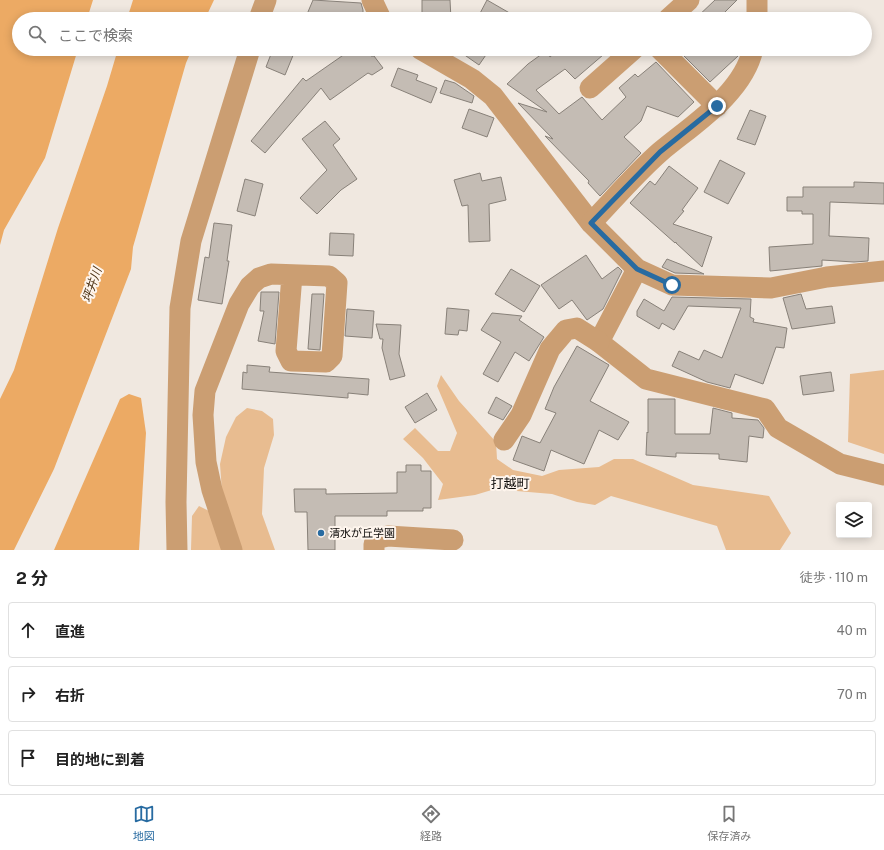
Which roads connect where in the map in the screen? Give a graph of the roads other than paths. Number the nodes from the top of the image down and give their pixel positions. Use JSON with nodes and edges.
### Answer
{"nodes":[{"id":1,"x":266,"y":0,"type":"edge"},
{"id":2,"x":372,"y":0,"type":"edge"},
{"id":3,"x":689,"y":0,"type":"edge"},
{"id":4,"x":757,"y":0,"type":"edge"},
{"id":5,"x":262,"y":12,"type":"edge"},
{"id":6,"x":378,"y":12,"type":"edge"},
{"id":7,"x":676,"y":12,"type":"edge"},
{"id":8,"x":757,"y":12,"type":"edge"},
{"id":9,"x":248,"y":56,"type":"edge"},
{"id":10,"x":432,"y":56,"type":"edge"},
{"id":11,"x":626,"y":56,"type":"edge"},
{"id":12,"x":667,"y":56,"type":"edge"},
{"id":13,"x":750,"y":56,"type":"edge"},
{"id":14,"x":590,"y":88,"type":"dead end"},
{"id":15,"x":717,"y":106,"type":"junction"},
{"id":16,"x":591,"y":223,"type":"junction"},
{"id":17,"x":637,"y":269,"type":"junction"},
{"id":18,"x":884,"y":271,"type":"edge"},
{"id":19,"x":292,"y":275,"type":"dead end"},
{"id":20,"x":599,"y":342,"type":"junction"},
{"id":21,"x":178,"y":389,"type":"junction"},
{"id":22,"x":205,"y":391,"type":"junction"},
{"id":23,"x":504,"y":440,"type":"dead end"},
{"id":24,"x":884,"y":475,"type":"edge"},
{"id":25,"x":453,"y":540,"type":"dead end"},
{"id":26,"x":177,"y":550,"type":"edge"},
{"id":27,"x":232,"y":550,"type":"edge"},
{"id":28,"x":374,"y":550,"type":"edge"}],
"edges":[{"from":1,"to":5,"type":"street"},
{"from":2,"to":6,"type":"street"},
{"from":3,"to":7,"type":"street"},
{"from":4,"to":8,"type":"street"},
{"from":9,"to":21,"type":"street"},
{"from":10,"to":16,"type":"street"},
{"from":11,"to":14,"type":"street"},
{"from":12,"to":15,"type":"street"},
{"from":13,"to":15,"type":"street"},
{"from":15,"to":16,"type":"street"},
{"from":16,"to":17,"type":"street"},
{"from":17,"to":18,"type":"street"},
{"from":17,"to":20,"type":"street"},
{"from":19,"to":22,"type":"street"},
{"from":20,"to":23,"type":"street"},
{"from":20,"to":24,"type":"street"},
{"from":21,"to":22,"type":"street"},
{"from":21,"to":26,"type":"street"},
{"from":22,"to":27,"type":"street"},
{"from":25,"to":28,"type":"street"}]}
